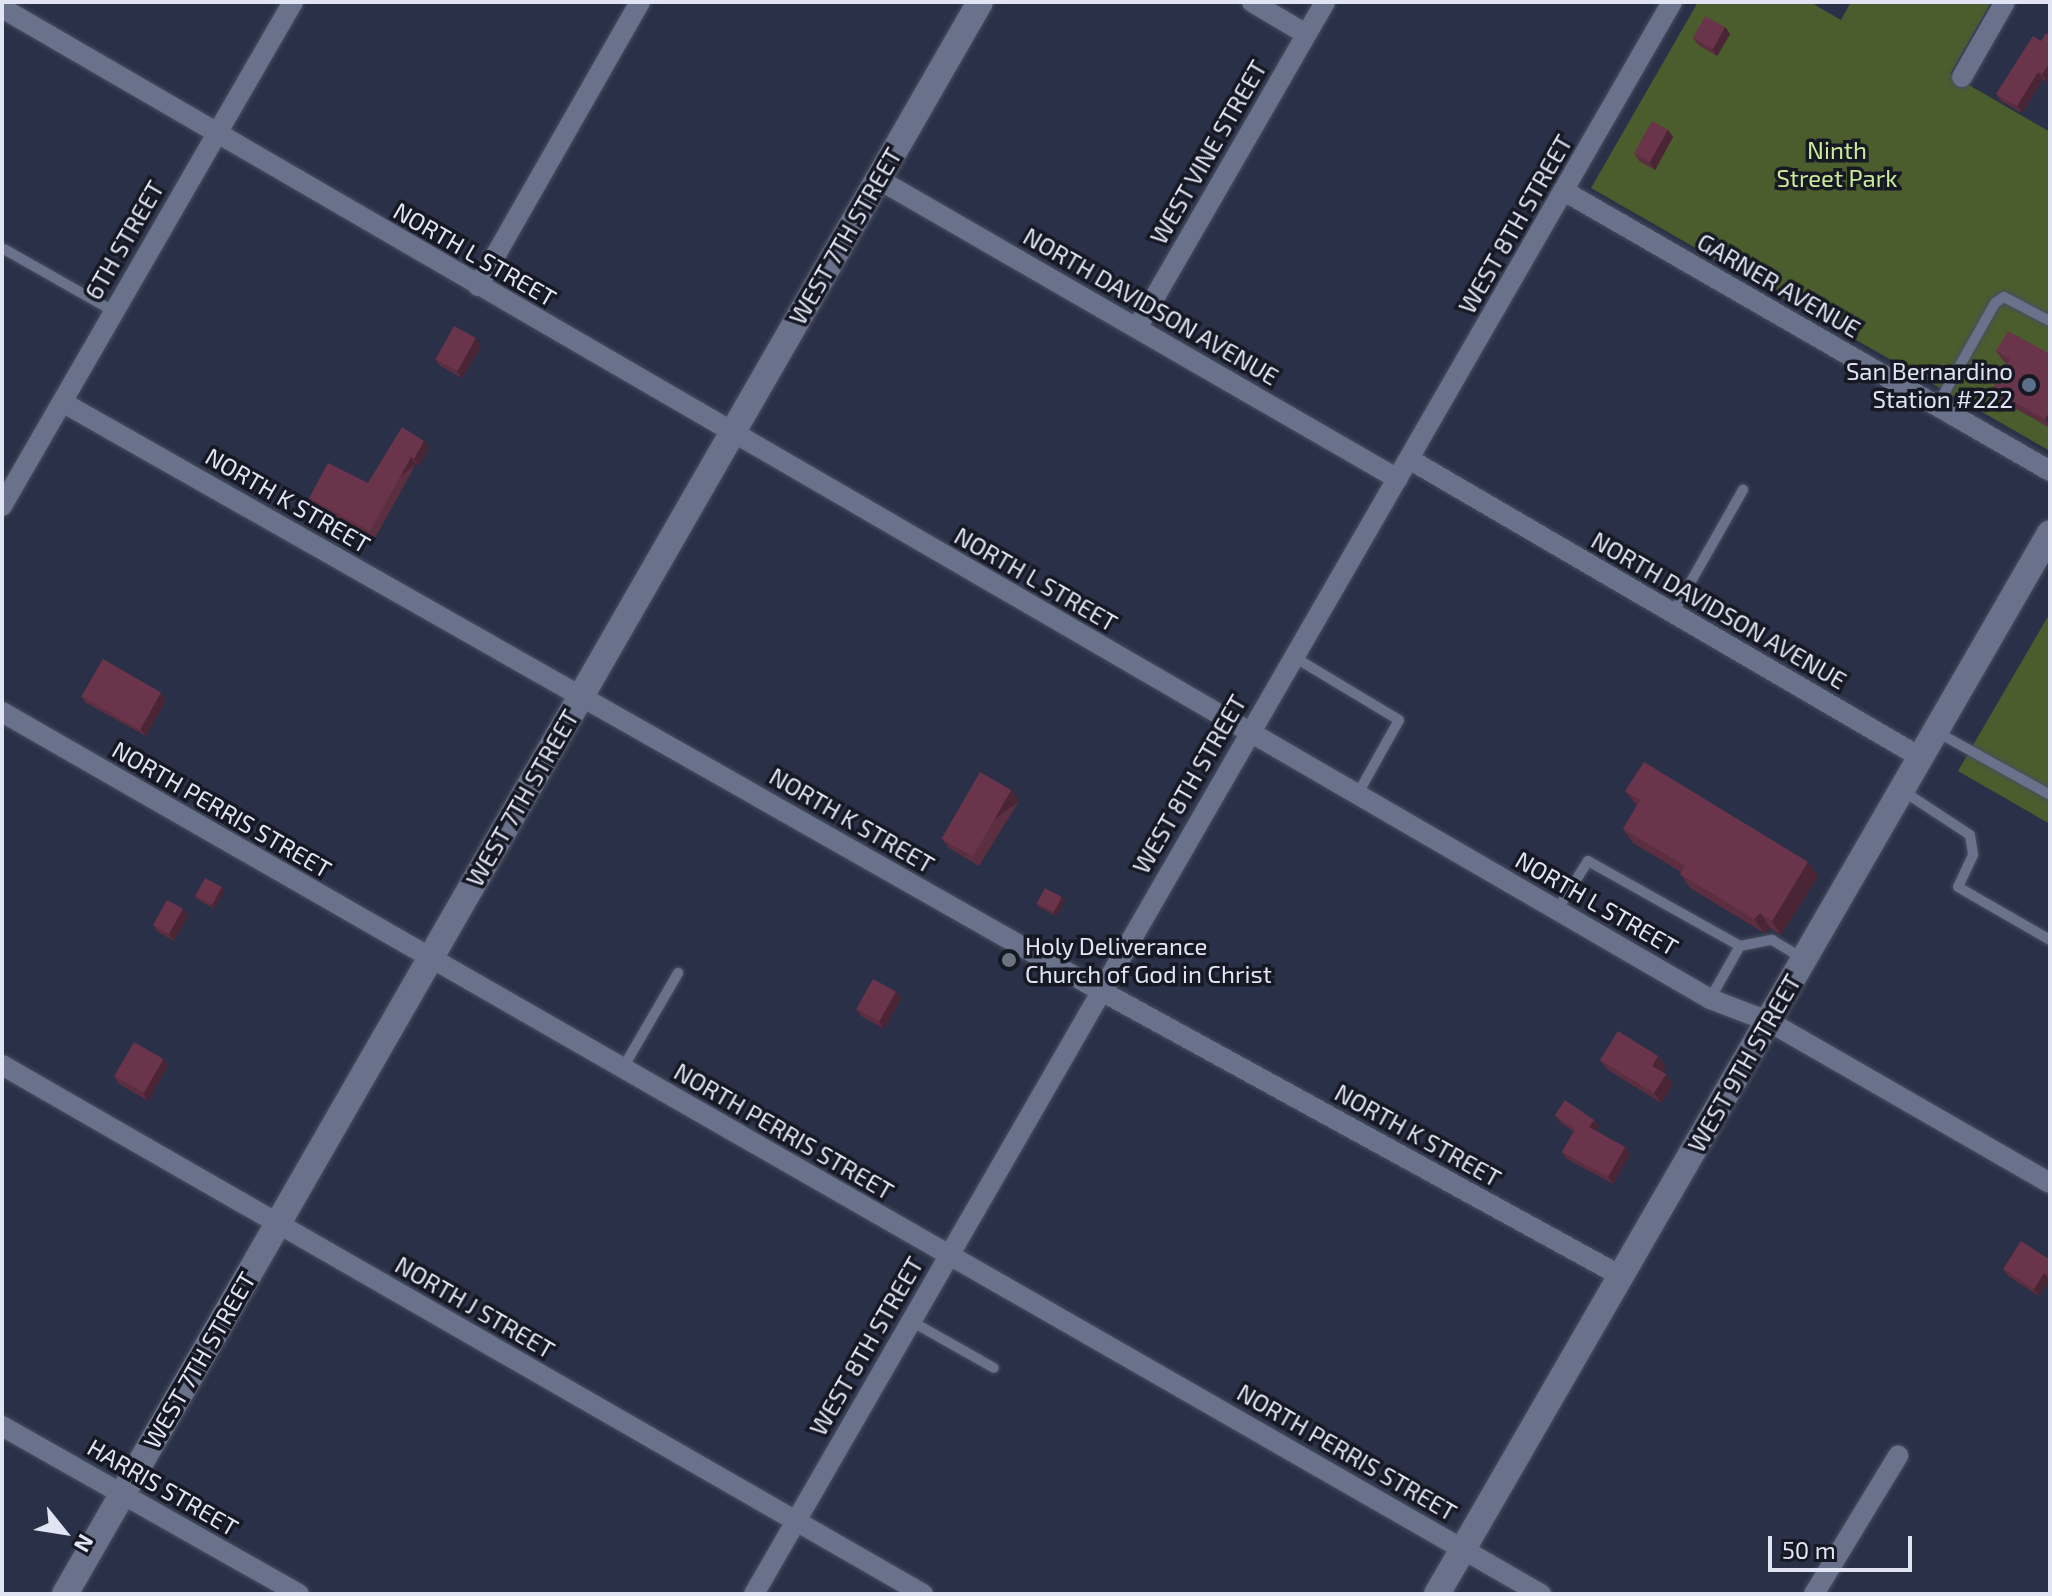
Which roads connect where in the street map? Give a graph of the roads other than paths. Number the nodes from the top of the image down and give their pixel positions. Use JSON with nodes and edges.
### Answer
{"nodes":[{"id":1,"x":293,"y":2,"type":"edge"},
{"id":2,"x":640,"y":2,"type":"edge"},
{"id":3,"x":980,"y":2,"type":"edge"},
{"id":4,"x":1252,"y":2,"type":"edge"},
{"id":5,"x":1325,"y":2,"type":"edge"},
{"id":6,"x":1672,"y":2,"type":"edge"},
{"id":7,"x":2005,"y":2,"type":"edge"},
{"id":8,"x":2,"y":8,"type":"edge"},
{"id":9,"x":1306,"y":34,"type":"junction"},
{"id":10,"x":1962,"y":77,"type":"dead end"},
{"id":11,"x":215,"y":133,"type":"junction"},
{"id":12,"x":878,"y":179,"type":"junction"},
{"id":13,"x":1564,"y":191,"type":"junction"},
{"id":14,"x":4,"y":249,"type":"dead end"},
{"id":15,"x":478,"y":286,"type":"junction"},
{"id":16,"x":113,"y":311,"type":"junction"},
{"id":17,"x":2050,"y":321,"type":"edge"},
{"id":18,"x":1137,"y":328,"type":"junction"},
{"id":19,"x":62,"y":402,"type":"junction"},
{"id":20,"x":1937,"y":406,"type":"junction"},
{"id":21,"x":732,"y":433,"type":"junction"},
{"id":22,"x":1409,"y":459,"type":"junction"},
{"id":23,"x":2050,"y":471,"type":"edge"},
{"id":24,"x":1398,"y":479,"type":"junction"},
{"id":25,"x":1743,"y":490,"type":"dead end"},
{"id":26,"x":2,"y":506,"type":"edge"},
{"id":27,"x":2050,"y":533,"type":"edge"},
{"id":28,"x":1673,"y":613,"type":"junction"},
{"id":29,"x":1294,"y":657,"type":"junction"},
{"id":30,"x":581,"y":696,"type":"junction"},
{"id":31,"x":2,"y":712,"type":"edge"},
{"id":32,"x":1935,"y":731,"type":"junction"},
{"id":33,"x":1249,"y":732,"type":"junction"},
{"id":34,"x":1920,"y":757,"type":"junction"},
{"id":35,"x":1901,"y":790,"type":"junction"},
{"id":36,"x":1357,"y":795,"type":"junction"},
{"id":37,"x":2050,"y":795,"type":"edge"},
{"id":38,"x":1557,"y":910,"type":"junction"},
{"id":39,"x":2050,"y":940,"type":"edge"},
{"id":40,"x":1740,"y":946,"type":"junction"},
{"id":41,"x":430,"y":959,"type":"junction"},
{"id":42,"x":1804,"y":959,"type":"junction"},
{"id":43,"x":678,"y":973,"type":"dead end"},
{"id":44,"x":1100,"y":991,"type":"junction"},
{"id":45,"x":1710,"y":999,"type":"junction"},
{"id":46,"x":1768,"y":1021,"type":"junction"},
{"id":47,"x":2,"y":1065,"type":"edge"},
{"id":48,"x":622,"y":1069,"type":"junction"},
{"id":49,"x":2050,"y":1183,"type":"edge"},
{"id":50,"x":277,"y":1224,"type":"junction"},
{"id":51,"x":949,"y":1254,"type":"junction"},
{"id":52,"x":1621,"y":1276,"type":"junction"},
{"id":53,"x":911,"y":1321,"type":"junction"},
{"id":54,"x":994,"y":1368,"type":"dead end"},
{"id":55,"x":2,"y":1426,"type":"edge"},
{"id":56,"x":1898,"y":1456,"type":"dead end"},
{"id":57,"x":122,"y":1494,"type":"junction"},
{"id":58,"x":797,"y":1519,"type":"junction"},
{"id":59,"x":1463,"y":1549,"type":"junction"},
{"id":60,"x":756,"y":1593,"type":"edge"},
{"id":61,"x":65,"y":1594,"type":"edge"},
{"id":62,"x":299,"y":1594,"type":"edge"},
{"id":63,"x":922,"y":1594,"type":"edge"},
{"id":64,"x":1437,"y":1594,"type":"edge"},
{"id":65,"x":1541,"y":1594,"type":"edge"},
{"id":66,"x":1814,"y":1594,"type":"edge"}],
"edges":[{"from":1,"to":11,"type":"street","name":"6TH STREET"},
{"from":2,"to":15,"type":"street"},
{"from":3,"to":12,"type":"street","name":"WEST 7TH STREET"},
{"from":4,"to":9,"type":"street"},
{"from":5,"to":9,"type":"street","name":"WEST VINE STREET"},
{"from":6,"to":13,"type":"street","name":"WEST 8TH STREET"},
{"from":7,"to":10,"type":"street"},
{"from":8,"to":11,"type":"street","name":"NORTH L STREET"},
{"from":9,"to":18,"type":"street","name":"WEST VINE STREET"},
{"from":11,"to":15,"type":"street","name":"NORTH L STREET"},
{"from":11,"to":16,"type":"street","name":"6TH STREET"},
{"from":12,"to":18,"type":"street","name":"NORTH DAVIDSON AVENUE"},
{"from":12,"to":21,"type":"street","name":"WEST 7TH STREET"},
{"from":13,"to":20,"type":"street","name":"GARNER AVENUE"},
{"from":13,"to":22,"type":"street","name":"WEST 8TH STREET"},
{"from":14,"to":16,"type":"lane"},
{"from":15,"to":21,"type":"street","name":"NORTH L STREET"},
{"from":16,"to":19,"type":"street","name":"6TH STREET"},
{"from":17,"to":20,"type":"lane"},
{"from":18,"to":24,"type":"street","name":"NORTH DAVIDSON AVENUE"},
{"from":19,"to":26,"type":"street","name":"6TH STREET"},
{"from":19,"to":30,"type":"street","name":"NORTH K STREET"},
{"from":20,"to":23,"type":"street","name":"GARNER AVENUE"},
{"from":21,"to":30,"type":"street","name":"WEST 7TH STREET"},
{"from":21,"to":33,"type":"street","name":"NORTH L STREET"},
{"from":22,"to":24,"type":"street","name":"WEST 8TH STREET"},
{"from":22,"to":28,"type":"street","name":"NORTH DAVIDSON AVENUE"},
{"from":24,"to":29,"type":"street","name":"WEST 8TH STREET"},
{"from":25,"to":28,"type":"lane"},
{"from":27,"to":32,"type":"street","name":"WEST 9TH STREET"},
{"from":28,"to":34,"type":"street","name":"NORTH DAVIDSON AVENUE"},
{"from":29,"to":33,"type":"street","name":"WEST 8TH STREET"},
{"from":29,"to":36,"type":"lane"},
{"from":30,"to":41,"type":"street","name":"WEST 7TH STREET"},
{"from":30,"to":44,"type":"street","name":"NORTH K STREET"},
{"from":31,"to":41,"type":"street","name":"NORTH PERRIS STREET"},
{"from":32,"to":34,"type":"street","name":"WEST 9TH STREET"},
{"from":32,"to":37,"type":"lane"},
{"from":33,"to":36,"type":"street","name":"NORTH L STREET"},
{"from":33,"to":44,"type":"street","name":"WEST 8TH STREET"},
{"from":34,"to":35,"type":"street","name":"WEST 9TH STREET"},
{"from":35,"to":39,"type":"lane"},
{"from":35,"to":42,"type":"street","name":"WEST 9TH STREET"},
{"from":36,"to":38,"type":"street","name":"NORTH L STREET"},
{"from":38,"to":40,"type":"lane"},
{"from":38,"to":45,"type":"street","name":"NORTH L STREET"},
{"from":40,"to":42,"type":"lane"},
{"from":40,"to":45,"type":"lane"},
{"from":41,"to":48,"type":"street","name":"NORTH PERRIS STREET"},
{"from":41,"to":50,"type":"street","name":"WEST 7TH STREET"},
{"from":42,"to":46,"type":"street","name":"WEST 9TH STREET"},
{"from":43,"to":48,"type":"lane"},
{"from":44,"to":51,"type":"street","name":"WEST 8TH STREET"},
{"from":44,"to":52,"type":"street","name":"NORTH K STREET"},
{"from":45,"to":46,"type":"street","name":"NORTH L STREET"},
{"from":46,"to":49,"type":"street","name":"NORTH L STREET"},
{"from":46,"to":52,"type":"street","name":"WEST 9TH STREET"},
{"from":47,"to":50,"type":"street","name":"NORTH J STREET"},
{"from":48,"to":51,"type":"street","name":"NORTH PERRIS STREET"},
{"from":50,"to":57,"type":"street","name":"WEST 7TH STREET"},
{"from":50,"to":58,"type":"street","name":"NORTH J STREET"},
{"from":51,"to":53,"type":"street","name":"WEST 8TH STREET"},
{"from":51,"to":59,"type":"street","name":"NORTH PERRIS STREET"},
{"from":52,"to":59,"type":"street","name":"WEST 9TH STREET"},
{"from":53,"to":54,"type":"lane"},
{"from":53,"to":58,"type":"street","name":"WEST 8TH STREET"},
{"from":55,"to":57,"type":"street","name":"HARRIS STREET"},
{"from":56,"to":66,"type":"street"},
{"from":57,"to":61,"type":"street","name":"WEST 7TH STREET"},
{"from":57,"to":62,"type":"street","name":"HARRIS STREET"},
{"from":58,"to":60,"type":"street","name":"WEST 8TH STREET"},
{"from":58,"to":63,"type":"street","name":"NORTH J STREET"},
{"from":59,"to":64,"type":"street","name":"WEST 9TH STREET"},
{"from":59,"to":65,"type":"street","name":"NORTH PERRIS STREET"}]}
